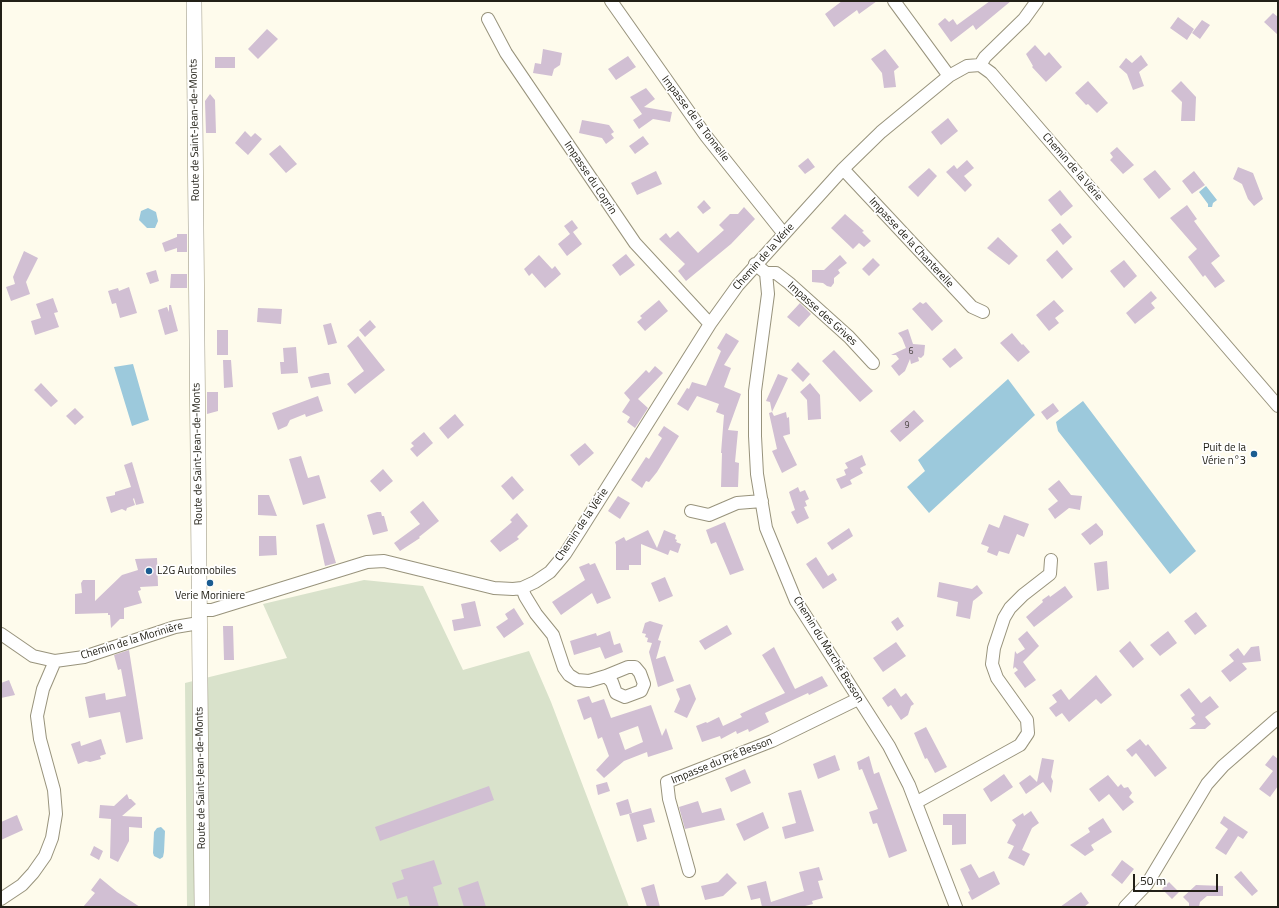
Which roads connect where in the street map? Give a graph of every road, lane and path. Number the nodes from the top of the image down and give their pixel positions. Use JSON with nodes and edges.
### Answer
{"nodes":[{"id":1,"x":194,"y":1,"type":"edge"},
{"id":2,"x":611,"y":1,"type":"edge"},
{"id":3,"x":894,"y":1,"type":"edge"},
{"id":4,"x":1037,"y":1,"type":"edge"},
{"id":5,"x":488,"y":19,"type":"dead end"},
{"id":6,"x":980,"y":65,"type":"junction"},
{"id":7,"x":949,"y":76,"type":"junction"},
{"id":8,"x":843,"y":169,"type":"junction"},
{"id":9,"x":784,"y":234,"type":"junction"},
{"id":10,"x":756,"y":264,"type":"junction"},
{"id":11,"x":766,"y":273,"type":"junction"},
{"id":12,"x":983,"y":312,"type":"dead end"},
{"id":13,"x":710,"y":324,"type":"junction"},
{"id":14,"x":873,"y":363,"type":"dead end"},
{"id":15,"x":1278,"y":406,"type":"edge"},
{"id":16,"x":762,"y":501,"type":"junction"},
{"id":17,"x":691,"y":511,"type":"dead end"},
{"id":18,"x":1052,"y":560,"type":"dead end"},
{"id":19,"x":522,"y":588,"type":"junction"},
{"id":20,"x":199,"y":617,"type":"junction"},
{"id":21,"x":1,"y":634,"type":"edge"},
{"id":22,"x":55,"y":661,"type":"junction"},
{"id":23,"x":606,"y":676,"type":"dead end"},
{"id":24,"x":858,"y":699,"type":"junction"},
{"id":25,"x":1278,"y":718,"type":"edge"},
{"id":26,"x":917,"y":802,"type":"junction"},
{"id":27,"x":689,"y":871,"type":"dead end"},
{"id":28,"x":1,"y":899,"type":"edge"},
{"id":29,"x":202,"y":907,"type":"edge"},
{"id":30,"x":956,"y":907,"type":"edge"},
{"id":31,"x":1125,"y":907,"type":"edge"}],
"edges":[{"from":1,"to":20,"type":"main road","name":"Route de Saint-Jean-de-Monts"},
{"from":2,"to":9,"type":"street","name":"Impasse de la Tonnelle"},
{"from":3,"to":7,"type":"street"},
{"from":4,"to":6,"type":"street"},
{"from":5,"to":13,"type":"street","name":"Impasse du Coprin"},
{"from":6,"to":7,"type":"street","name":"Chemin de la Vérie"},
{"from":6,"to":15,"type":"street","name":"Chemin de la Vérie"},
{"from":7,"to":8,"type":"street","name":"Chemin de la Vérie"},
{"from":8,"to":9,"type":"street","name":"Chemin de la Vérie"},
{"from":8,"to":12,"type":"street","name":"Impasse de la Chanterelle"},
{"from":9,"to":10,"type":"street","name":"Chemin de la Vérie"},
{"from":10,"to":11,"type":"street"},
{"from":10,"to":13,"type":"street","name":"Chemin de la Vérie"},
{"from":11,"to":14,"type":"street","name":"Impasse des Grives"},
{"from":11,"to":16,"type":"street","name":"Chemin du Marché Besson"},
{"from":13,"to":19,"type":"street","name":"Chemin de la Vérie"},
{"from":16,"to":17,"type":"street"},
{"from":16,"to":24,"type":"street","name":"Chemin du Marché Besson"},
{"from":18,"to":26,"type":"street"},
{"from":19,"to":20,"type":"street","name":"Chemin de la Vérie"},
{"from":19,"to":23,"type":"street"},
{"from":20,"to":22,"type":"street","name":"Chemin de la Morinière"},
{"from":20,"to":29,"type":"main road","name":"Route de Saint-Jean-de-Monts"},
{"from":21,"to":22,"type":"street","name":"Chemin de la Morinière"},
{"from":22,"to":28,"type":"street"},
{"from":24,"to":26,"type":"street","name":"Chemin du Marché Besson"},
{"from":24,"to":27,"type":"street","name":"Impasse du Pré Besson"},
{"from":25,"to":31,"type":"street"},
{"from":26,"to":30,"type":"street","name":"Chemin du Marché Besson"}]}
